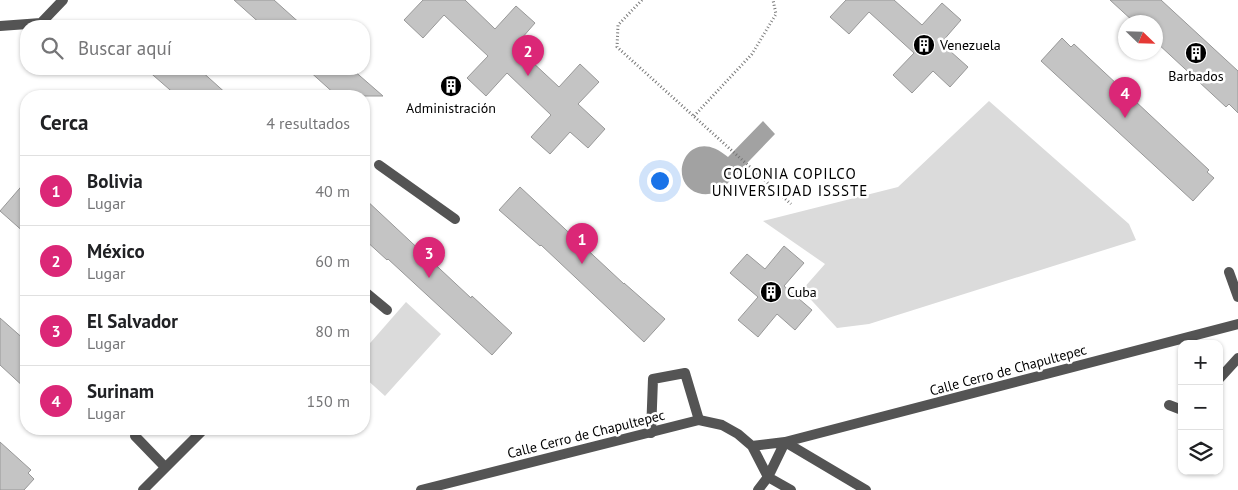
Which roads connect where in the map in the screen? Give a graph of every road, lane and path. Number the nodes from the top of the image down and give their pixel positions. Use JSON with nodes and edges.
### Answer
{"nodes":[{"id":1,"x":63,"y":0,"type":"edge"},
{"id":2,"x":642,"y":0,"type":"edge"},
{"id":3,"x":773,"y":0,"type":"edge"},
{"id":4,"x":45,"y":20,"type":"edge"},
{"id":5,"x":20,"y":25,"type":"edge"},
{"id":6,"x":0,"y":26,"type":"edge"},
{"id":7,"x":694,"y":116,"type":"junction"},
{"id":8,"x":379,"y":165,"type":"dead end"},
{"id":9,"x":791,"y":204,"type":"dead end"},
{"id":10,"x":455,"y":219,"type":"dead end"},
{"id":11,"x":1229,"y":272,"type":"dead end"},
{"id":12,"x":370,"y":296,"type":"edge"},
{"id":13,"x":1238,"y":296,"type":"edge"},
{"id":14,"x":387,"y":310,"type":"dead end"},
{"id":15,"x":1238,"y":324,"type":"edge"},
{"id":16,"x":1238,"y":358,"type":"edge"},
{"id":17,"x":1223,"y":375,"type":"edge"},
{"id":18,"x":1169,"y":404,"type":"dead end"},
{"id":19,"x":1178,"y":408,"type":"edge"},
{"id":20,"x":699,"y":420,"type":"junction"},
{"id":21,"x":651,"y":432,"type":"junction"},
{"id":22,"x":198,"y":435,"type":"edge"},
{"id":23,"x":135,"y":436,"type":"dead end"},
{"id":24,"x":785,"y":442,"type":"junction"},
{"id":25,"x":752,"y":446,"type":"junction"},
{"id":26,"x":165,"y":467,"type":"junction"},
{"id":27,"x":768,"y":477,"type":"junction"},
{"id":28,"x":143,"y":490,"type":"edge"},
{"id":29,"x":421,"y":490,"type":"edge"},
{"id":30,"x":758,"y":490,"type":"edge"},
{"id":31,"x":791,"y":490,"type":"edge"},
{"id":32,"x":866,"y":490,"type":"edge"}],
"edges":[{"from":1,"to":4,"type":"street"},
{"from":2,"to":7,"type":"path"},
{"from":3,"to":7,"type":"path"},
{"from":5,"to":6,"type":"street"},
{"from":7,"to":9,"type":"path"},
{"from":8,"to":10,"type":"street"},
{"from":11,"to":13,"type":"street"},
{"from":12,"to":14,"type":"street"},
{"from":15,"to":24,"type":"street","name":"Calle Cerro de Chapultepec"},
{"from":16,"to":17,"type":"street"},
{"from":18,"to":19,"type":"street"},
{"from":20,"to":21,"type":"street","name":"Calle Cerro de Chapultepec"},
{"from":20,"to":21,"type":"street"},
{"from":20,"to":25,"type":"street","name":"Calle Cerro de Chapultepec"},
{"from":21,"to":29,"type":"street","name":"Calle Cerro de Chapultepec"},
{"from":22,"to":26,"type":"street"},
{"from":23,"to":26,"type":"street"},
{"from":24,"to":25,"type":"street","name":"Calle Cerro de Chapultepec"},
{"from":24,"to":27,"type":"street"},
{"from":24,"to":32,"type":"street"},
{"from":25,"to":27,"type":"street"},
{"from":26,"to":28,"type":"street"},
{"from":27,"to":30,"type":"street"},
{"from":27,"to":31,"type":"street"}]}
